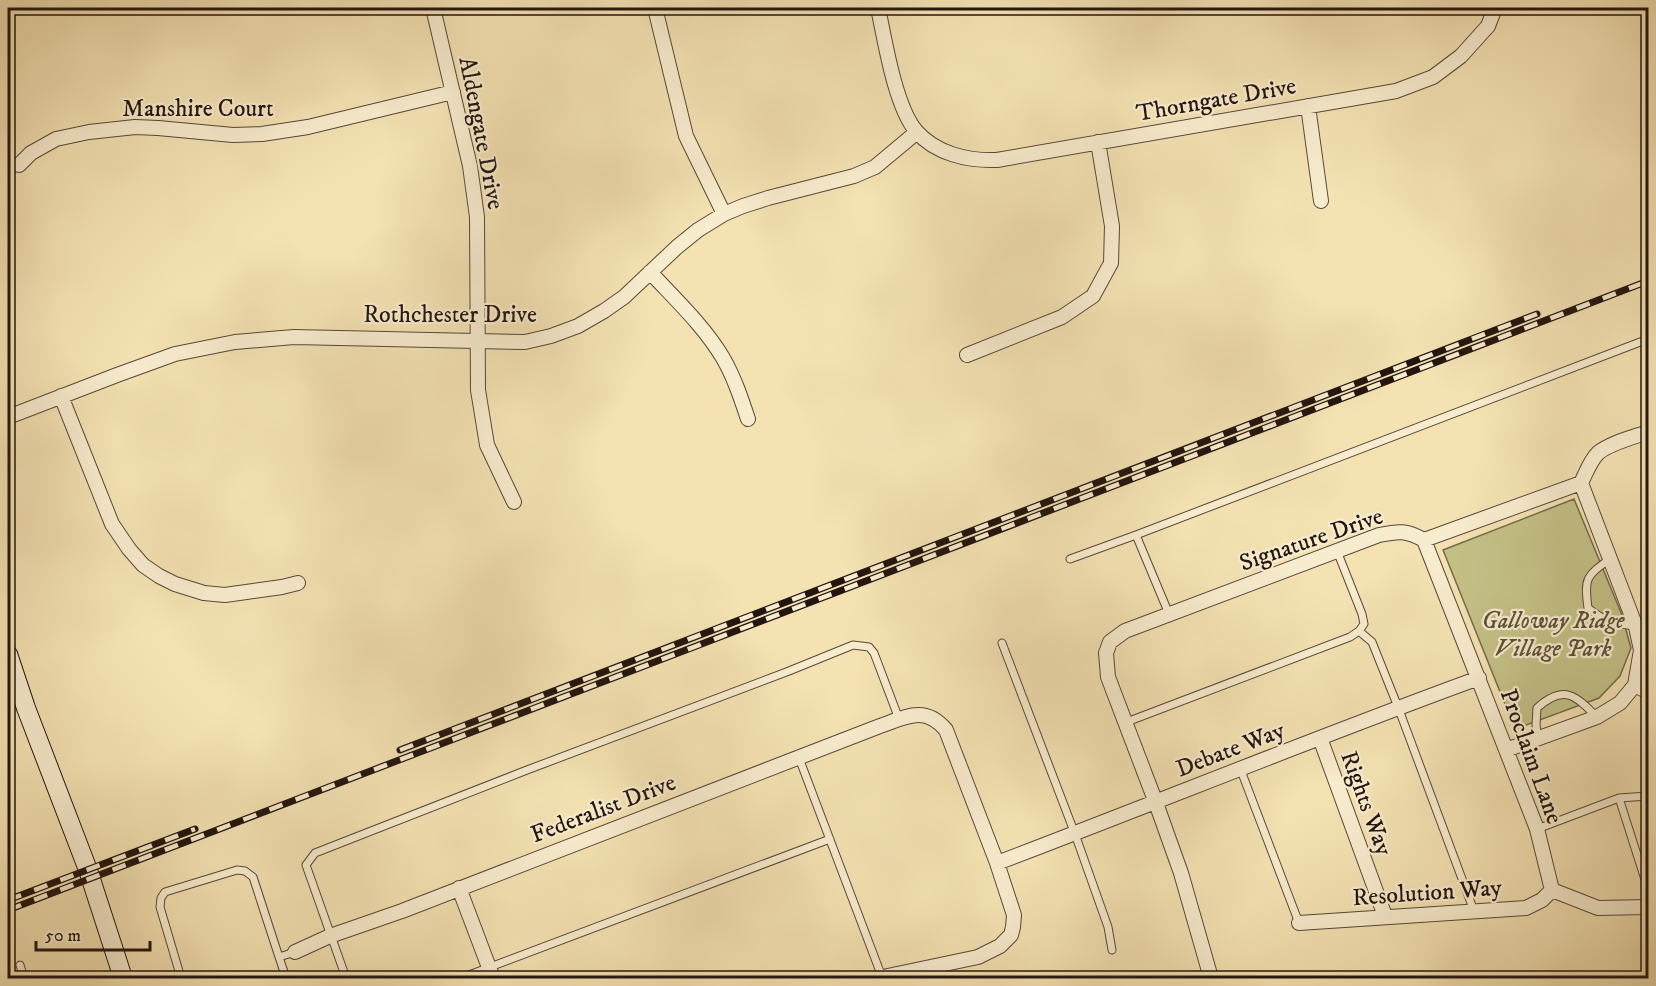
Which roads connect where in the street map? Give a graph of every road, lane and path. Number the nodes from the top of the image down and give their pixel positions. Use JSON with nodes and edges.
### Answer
{"nodes":[{"id":1,"x":434,"y":8,"type":"edge"},
{"id":2,"x":655,"y":8,"type":"edge"},
{"id":3,"x":878,"y":8,"type":"edge"},
{"id":4,"x":1495,"y":8,"type":"edge"},
{"id":5,"x":453,"y":92,"type":"junction"},
{"id":6,"x":1308,"y":106,"type":"junction"},
{"id":7,"x":917,"y":132,"type":"junction"},
{"id":8,"x":1098,"y":142,"type":"junction"},
{"id":9,"x":19,"y":165,"type":"dead end"},
{"id":10,"x":1321,"y":201,"type":"dead end"},
{"id":11,"x":724,"y":214,"type":"junction"},
{"id":12,"x":650,"y":272,"type":"junction"},
{"id":13,"x":1648,"y":339,"type":"edge"},
{"id":14,"x":478,"y":341,"type":"junction"},
{"id":15,"x":967,"y":355,"type":"dead end"},
{"id":16,"x":61,"y":396,"type":"junction"},
{"id":17,"x":8,"y":417,"type":"edge"},
{"id":18,"x":748,"y":419,"type":"dead end"},
{"id":19,"x":1648,"y":432,"type":"edge"},
{"id":20,"x":1581,"y":483,"type":"junction"},
{"id":21,"x":514,"y":502,"type":"dead end"},
{"id":22,"x":1136,"y":535,"type":"junction"},
{"id":23,"x":1424,"y":540,"type":"junction"},
{"id":24,"x":1337,"y":551,"type":"junction"},
{"id":25,"x":1070,"y":559,"type":"dead end"},
{"id":26,"x":1610,"y":559,"type":"junction"},
{"id":27,"x":298,"y":583,"type":"dead end"},
{"id":28,"x":1170,"y":614,"type":"junction"},
{"id":29,"x":1636,"y":627,"type":"junction"},
{"id":30,"x":1359,"y":631,"type":"junction"},
{"id":31,"x":1002,"y":643,"type":"dead end"},
{"id":32,"x":8,"y":654,"type":"edge"},
{"id":33,"x":1479,"y":678,"type":"junction"},
{"id":34,"x":1635,"y":684,"type":"junction"},
{"id":35,"x":1648,"y":692,"type":"edge"},
{"id":36,"x":1398,"y":707,"type":"junction"},
{"id":37,"x":1597,"y":717,"type":"junction"},
{"id":38,"x":899,"y":719,"type":"junction"},
{"id":39,"x":1124,"y":723,"type":"junction"},
{"id":40,"x":1320,"y":738,"type":"junction"},
{"id":41,"x":1538,"y":740,"type":"junction"},
{"id":42,"x":1506,"y":750,"type":"junction"},
{"id":43,"x":799,"y":758,"type":"junction"},
{"id":44,"x":1240,"y":768,"type":"junction"},
{"id":45,"x":1648,"y":796,"type":"edge"},
{"id":46,"x":1619,"y":798,"type":"junction"},
{"id":47,"x":1156,"y":803,"type":"junction"},
{"id":48,"x":1537,"y":830,"type":"junction"},
{"id":49,"x":1075,"y":834,"type":"junction"},
{"id":50,"x":830,"y":839,"type":"junction"},
{"id":51,"x":997,"y":863,"type":"junction"},
{"id":52,"x":459,"y":888,"type":"junction"},
{"id":53,"x":1648,"y":889,"type":"edge"},
{"id":54,"x":1552,"y":890,"type":"junction"},
{"id":55,"x":1648,"y":907,"type":"edge"},
{"id":56,"x":1474,"y":911,"type":"junction"},
{"id":57,"x":1385,"y":916,"type":"junction"},
{"id":58,"x":1299,"y":923,"type":"joint"},
{"id":59,"x":330,"y":936,"type":"junction"},
{"id":60,"x":1112,"y":950,"type":"dead end"},
{"id":61,"x":296,"y":952,"type":"joint"},
{"id":62,"x":279,"y":957,"type":"junction"},
{"id":63,"x":20,"y":965,"type":"dead end"},
{"id":64,"x":491,"y":973,"type":"edge"},
{"id":65,"x":24,"y":978,"type":"edge"},
{"id":66,"x":123,"y":978,"type":"edge"},
{"id":67,"x":181,"y":978,"type":"edge"},
{"id":68,"x":286,"y":978,"type":"edge"},
{"id":69,"x":346,"y":978,"type":"edge"},
{"id":70,"x":461,"y":978,"type":"edge"},
{"id":71,"x":880,"y":978,"type":"edge"},
{"id":72,"x":1211,"y":978,"type":"edge"}],
"edges":[{"from":1,"to":5,"type":"street","name":"Aldengate Drive"},
{"from":2,"to":11,"type":"street"},
{"from":3,"to":7,"type":"street"},
{"from":4,"to":6,"type":"street","name":"Thorngate Drive"},
{"from":5,"to":9,"type":"street","name":"Manshire Court"},
{"from":5,"to":14,"type":"street","name":"Aldengate Drive"},
{"from":6,"to":8,"type":"street","name":"Thorngate Drive"},
{"from":6,"to":10,"type":"street"},
{"from":7,"to":8,"type":"street","name":"Thorngate Drive"},
{"from":7,"to":11,"type":"street","name":"Rothchester Drive"},
{"from":8,"to":15,"type":"street"},
{"from":11,"to":12,"type":"street","name":"Rothchester Drive"},
{"from":12,"to":14,"type":"street","name":"Rothchester Drive"},
{"from":12,"to":18,"type":"street"},
{"from":13,"to":22,"type":"lane"},
{"from":14,"to":16,"type":"street","name":"Rothchester Drive"},
{"from":14,"to":21,"type":"street","name":"Aldengate Drive"},
{"from":16,"to":17,"type":"street","name":"Rothchester Drive"},
{"from":16,"to":27,"type":"street"},
{"from":19,"to":20,"type":"street"},
{"from":20,"to":23,"type":"street"},
{"from":20,"to":26,"type":"street"},
{"from":22,"to":25,"type":"lane"},
{"from":22,"to":28,"type":"lane"},
{"from":23,"to":24,"type":"street","name":"Signature Drive"},
{"from":23,"to":33,"type":"street","name":"Proclaim Lane"},
{"from":24,"to":28,"type":"street","name":"Signature Drive"},
{"from":24,"to":30,"type":"lane"},
{"from":26,"to":29,"type":"street"},
{"from":26,"to":29,"type":"lane"},
{"from":28,"to":39,"type":"street","name":"Signature Drive"},
{"from":29,"to":34,"type":"street"},
{"from":30,"to":36,"type":"lane"},
{"from":30,"to":39,"type":"lane"},
{"from":31,"to":49,"type":"lane"},
{"from":32,"to":66,"type":"street"},
{"from":33,"to":36,"type":"street","name":"Debate Way"},
{"from":33,"to":42,"type":"street","name":"Proclaim Lane"},
{"from":34,"to":35,"type":"street"},
{"from":34,"to":37,"type":"street"},
{"from":36,"to":40,"type":"street","name":"Debate Way"},
{"from":36,"to":56,"type":"lane"},
{"from":37,"to":41,"type":"street"},
{"from":37,"to":41,"type":"lane"},
{"from":38,"to":43,"type":"street","name":"Federalist Drive"},
{"from":38,"to":51,"type":"street","name":"Federalist Drive"},
{"from":38,"to":59,"type":"lane"},
{"from":39,"to":47,"type":"street"},
{"from":40,"to":44,"type":"street","name":"Debate Way"},
{"from":40,"to":57,"type":"street","name":"Rights Way"},
{"from":41,"to":42,"type":"street"},
{"from":42,"to":48,"type":"street","name":"Proclaim Lane"},
{"from":43,"to":50,"type":"lane"},
{"from":43,"to":52,"type":"street","name":"Federalist Drive"},
{"from":44,"to":47,"type":"street","name":"Debate Way"},
{"from":44,"to":58,"type":"lane"},
{"from":45,"to":46,"type":"lane"},
{"from":46,"to":48,"type":"lane"},
{"from":46,"to":53,"type":"lane"},
{"from":47,"to":49,"type":"street","name":"Debate Way"},
{"from":47,"to":72,"type":"street"},
{"from":48,"to":54,"type":"street","name":"Proclaim Lane"},
{"from":49,"to":51,"type":"street","name":"Debate Way"},
{"from":49,"to":60,"type":"lane"},
{"from":50,"to":64,"type":"lane"},
{"from":50,"to":71,"type":"lane"},
{"from":51,"to":71,"type":"street"},
{"from":52,"to":59,"type":"street","name":"Federalist Drive"},
{"from":52,"to":64,"type":"street"},
{"from":54,"to":55,"type":"street"},
{"from":54,"to":56,"type":"street","name":"Resolution Way"},
{"from":56,"to":57,"type":"street","name":"Resolution Way"},
{"from":57,"to":58,"type":"street","name":"Resolution Way"},
{"from":59,"to":61,"type":"street","name":"Federalist Drive"},
{"from":59,"to":69,"type":"lane"},
{"from":61,"to":62,"type":"lane"},
{"from":62,"to":67,"type":"lane"},
{"from":62,"to":68,"type":"lane"},
{"from":63,"to":65,"type":"lane"},
{"from":64,"to":70,"type":"lane"}]}
